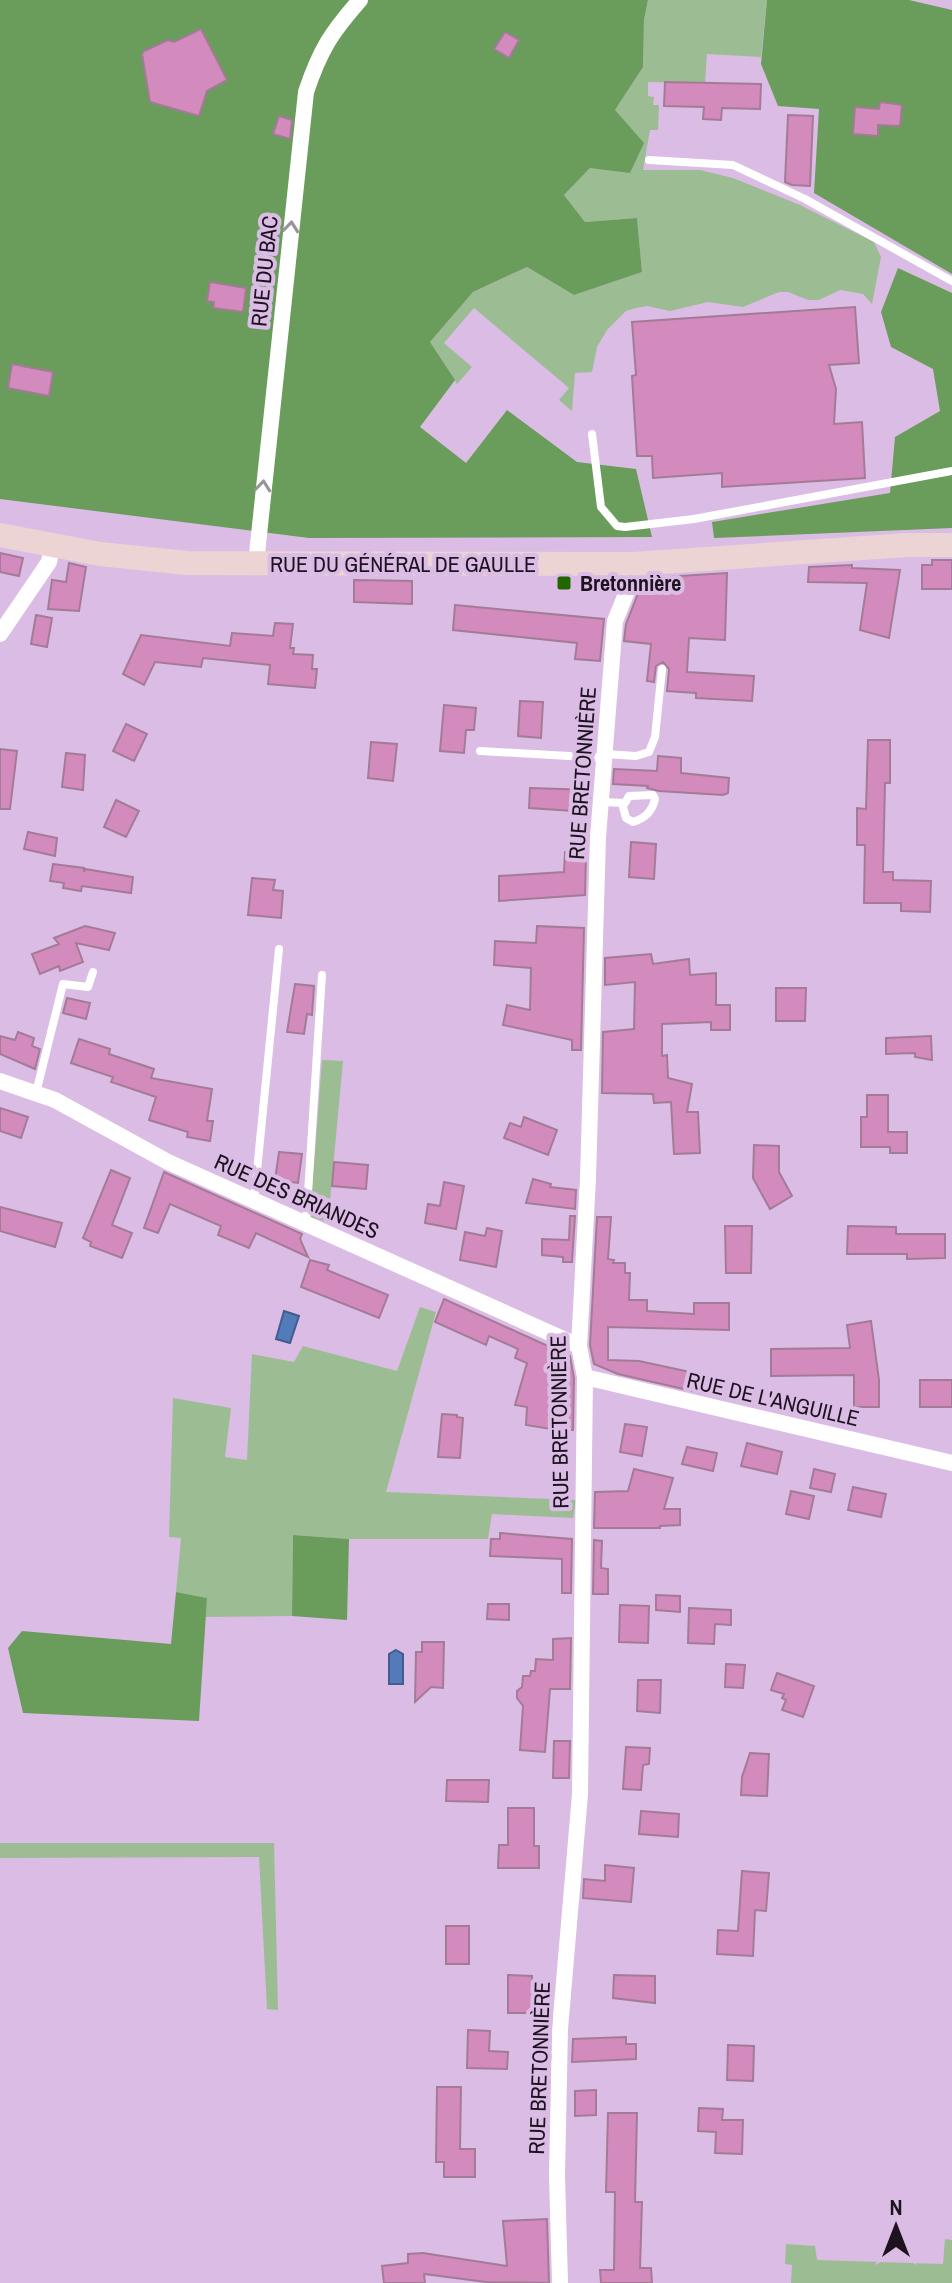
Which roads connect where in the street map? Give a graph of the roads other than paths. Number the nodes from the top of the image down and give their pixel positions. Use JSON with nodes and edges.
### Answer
{"nodes":[{"id":1,"x":360,"y":0,"type":"edge"},
{"id":2,"x":649,"y":160,"type":"dead end"},
{"id":3,"x":952,"y":281,"type":"edge"},
{"id":4,"x":592,"y":434,"type":"dead end"},
{"id":5,"x":952,"y":471,"type":"edge"},
{"id":6,"x":0,"y":535,"type":"edge"},
{"id":7,"x":52,"y":545,"type":"junction"},
{"id":8,"x":952,"y":545,"type":"edge"},
{"id":9,"x":256,"y":563,"type":"junction"},
{"id":10,"x":633,"y":564,"type":"junction"},
{"id":11,"x":0,"y":634,"type":"edge"},
{"id":12,"x":662,"y":669,"type":"dead end"},
{"id":13,"x":480,"y":751,"type":"dead end"},
{"id":14,"x":604,"y":756,"type":"junction"},
{"id":15,"x":601,"y":802,"type":"junction"},
{"id":16,"x":622,"y":803,"type":"dead end"},
{"id":17,"x":279,"y":949,"type":"dead end"},
{"id":18,"x":93,"y":972,"type":"dead end"},
{"id":19,"x":322,"y":975,"type":"dead end"},
{"id":20,"x":0,"y":1081,"type":"edge"},
{"id":21,"x":36,"y":1093,"type":"junction"},
{"id":22,"x":254,"y":1201,"type":"junction"},
{"id":23,"x":306,"y":1224,"type":"junction"},
{"id":24,"x":579,"y":1346,"type":"junction"},
{"id":25,"x":585,"y":1377,"type":"junction"},
{"id":26,"x":952,"y":1463,"type":"edge"},
{"id":27,"x":560,"y":2283,"type":"edge"}],
"edges":[{"from":9,"to":1,"type":"street","name":"RUE DU BAC","one_way":true},
{"from":2,"to":3,"type":"lane"},
{"from":4,"to":5,"type":"lane"},
{"from":6,"to":7,"type":"main road","name":"RUE DU GÉNÉRAL DE GAULLE"},
{"from":7,"to":9,"type":"main road","name":"RUE DU GÉNÉRAL DE GAULLE"},
{"from":7,"to":11,"type":"street"},
{"from":8,"to":10,"type":"main road","name":"RUE DU GÉNÉRAL DE GAULLE"},
{"from":9,"to":10,"type":"main road","name":"RUE DU GÉNÉRAL DE GAULLE"},
{"from":10,"to":14,"type":"street","name":"RUE BRETONNIÈRE"},
{"from":12,"to":14,"type":"lane"},
{"from":13,"to":14,"type":"lane"},
{"from":14,"to":15,"type":"street","name":"RUE BRETONNIÈRE"},
{"from":15,"to":16,"type":"lane"},
{"from":15,"to":24,"type":"street","name":"RUE BRETONNIÈRE"},
{"from":17,"to":22,"type":"lane"},
{"from":18,"to":21,"type":"lane"},
{"from":19,"to":23,"type":"lane"},
{"from":20,"to":21,"type":"street","name":"RUE DES BRIANDES"},
{"from":21,"to":22,"type":"street","name":"RUE DES BRIANDES"},
{"from":22,"to":23,"type":"street","name":"RUE DES BRIANDES"},
{"from":23,"to":24,"type":"street","name":"RUE DES BRIANDES"},
{"from":24,"to":25,"type":"street","name":"RUE BRETONNIÈRE"},
{"from":25,"to":26,"type":"street","name":"RUE DE L'ANGUILLE"},
{"from":25,"to":27,"type":"street","name":"RUE BRETONNIÈRE"}]}
